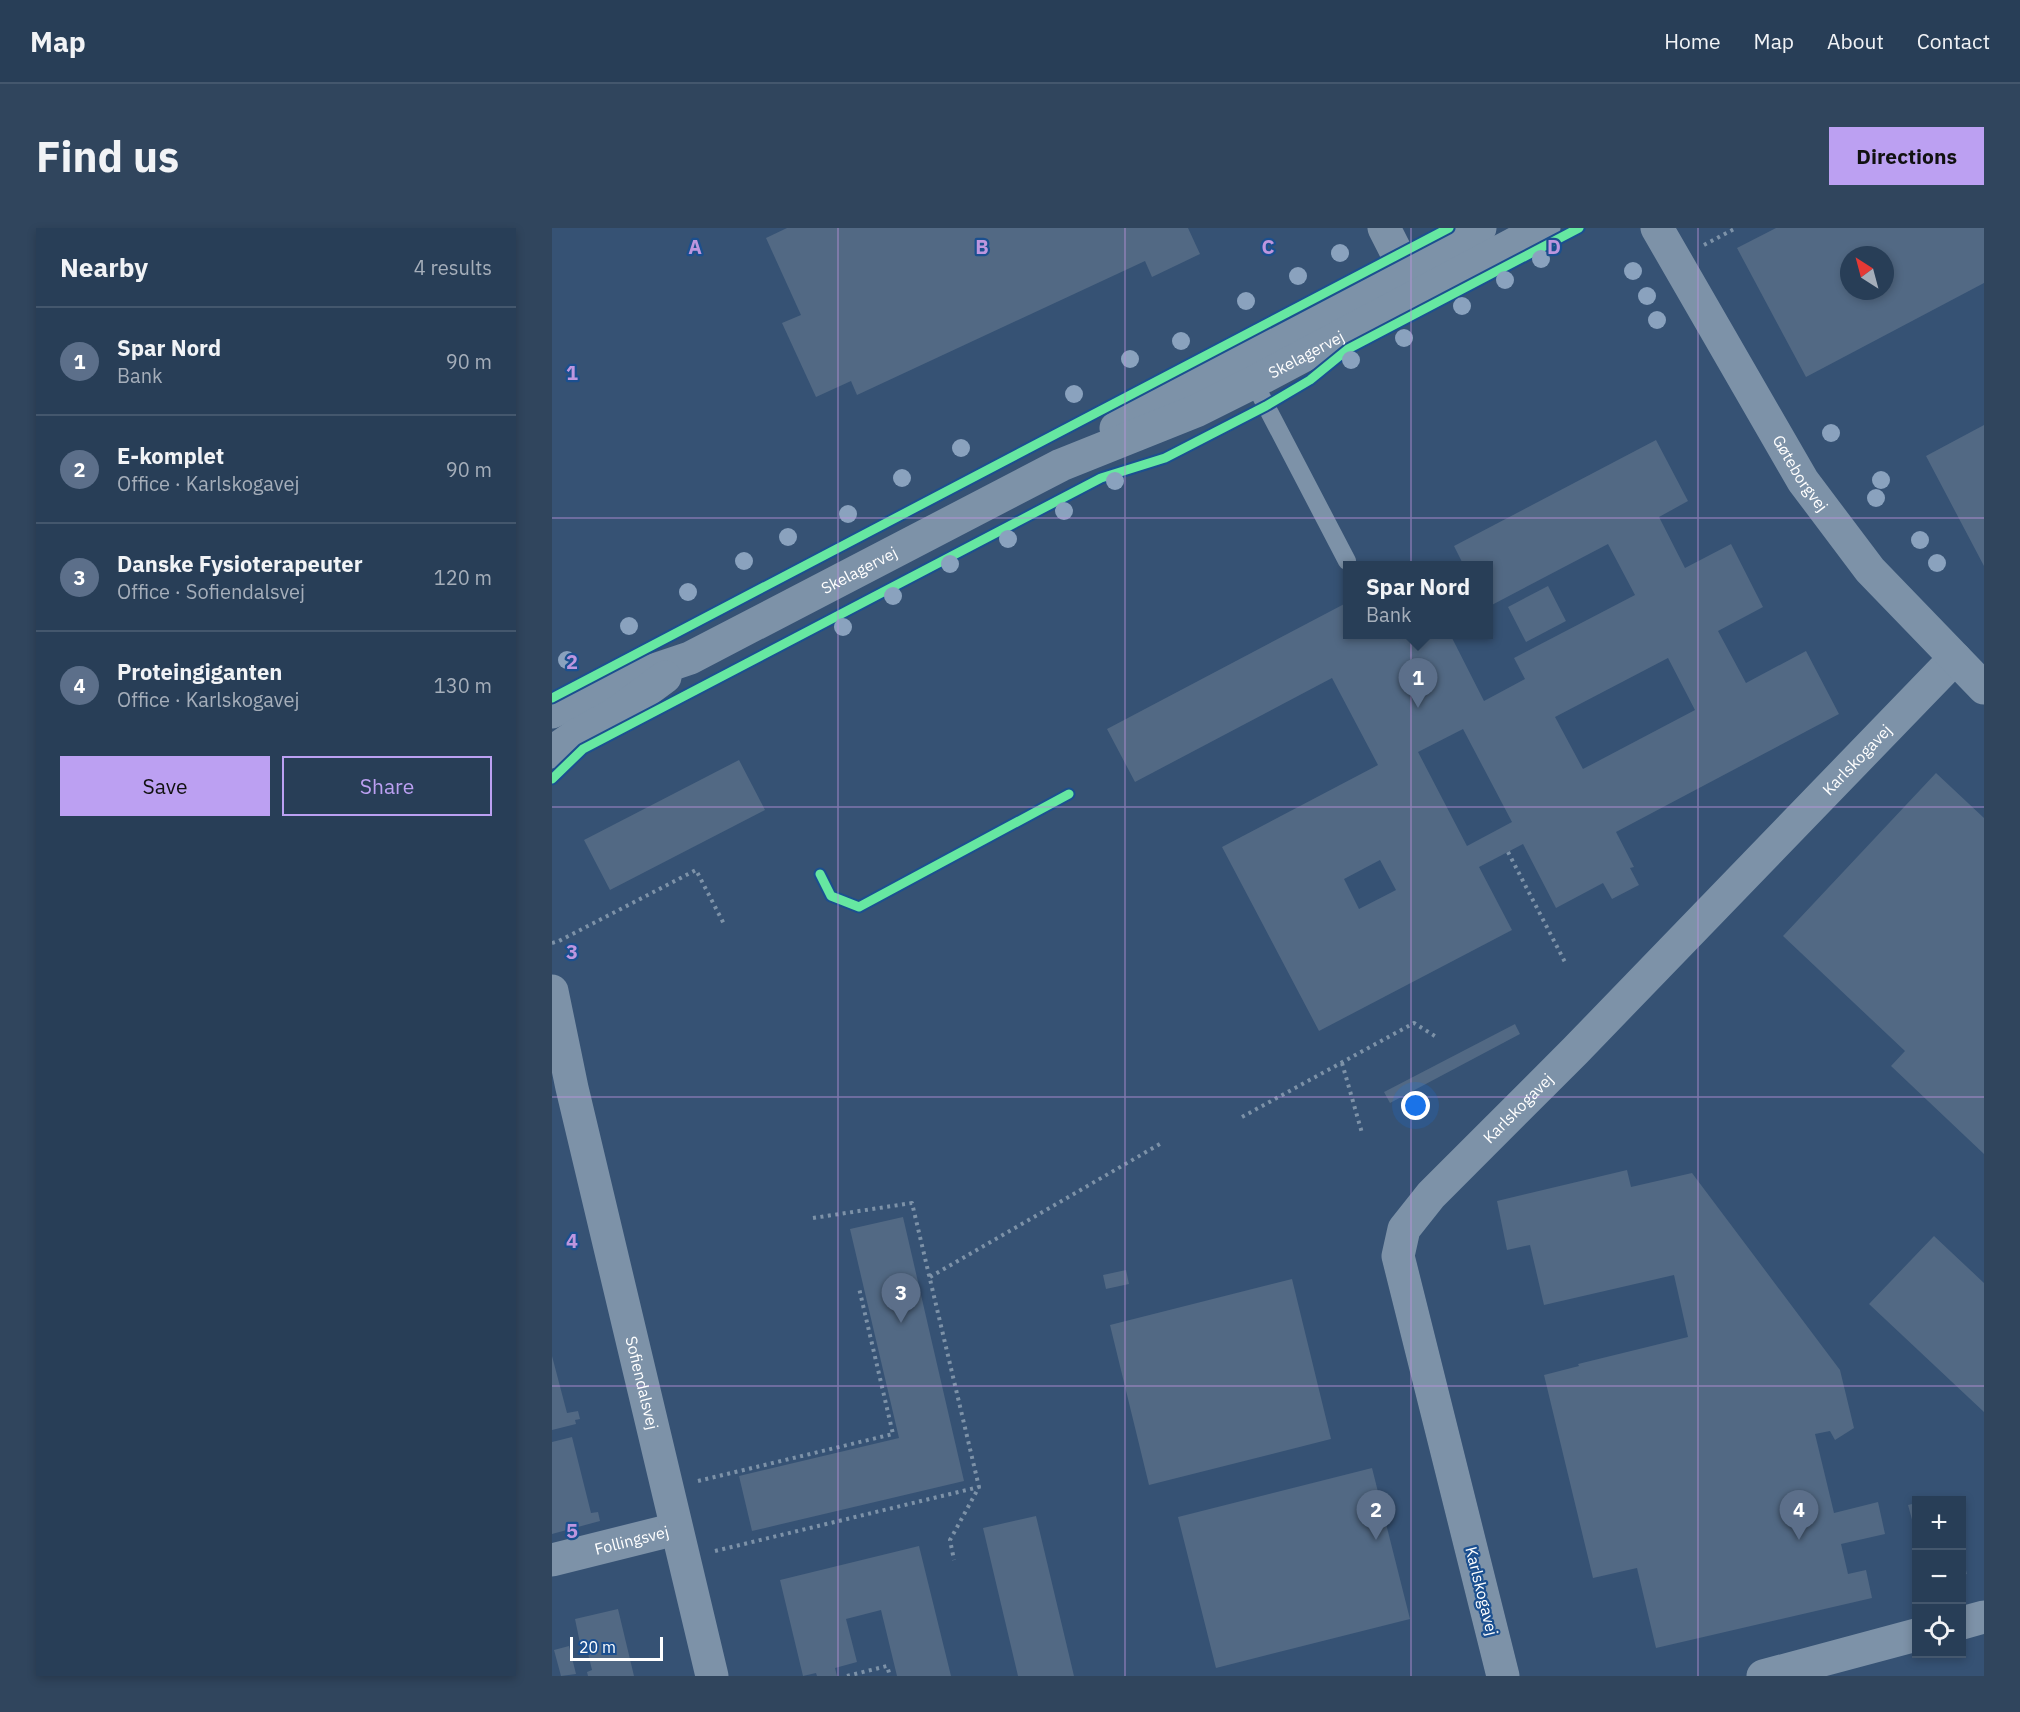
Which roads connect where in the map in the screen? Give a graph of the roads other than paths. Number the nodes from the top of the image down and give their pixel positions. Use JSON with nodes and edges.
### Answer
{"nodes":[{"id":1,"x":1384,"y":228,"type":"edge"},
{"id":2,"x":1480,"y":228,"type":"edge"},
{"id":3,"x":1544,"y":228,"type":"edge"},
{"id":4,"x":1657,"y":228,"type":"edge"},
{"id":5,"x":1410,"y":281,"type":"junction"},
{"id":6,"x":1246,"y":368,"type":"junction"},
{"id":7,"x":1347,"y":561,"type":"dead end"},
{"id":8,"x":690,"y":658,"type":"junction"},
{"id":9,"x":1954,"y":658,"type":"junction"},
{"id":10,"x":1984,"y":688,"type":"edge"},
{"id":11,"x":552,"y":712,"type":"edge"},
{"id":12,"x":552,"y":752,"type":"edge"},
{"id":13,"x":552,"y":991,"type":"edge"},
{"id":14,"x":552,"y":1037,"type":"edge"},
{"id":15,"x":572,"y":1088,"type":"junction"},
{"id":16,"x":680,"y":1544,"type":"junction"},
{"id":17,"x":552,"y":1560,"type":"edge"},
{"id":18,"x":1984,"y":1617,"type":"edge"},
{"id":19,"x":1966,"y":1622,"type":"edge"},
{"id":20,"x":1912,"y":1636,"type":"edge"},
{"id":21,"x":712,"y":1676,"type":"edge"},
{"id":22,"x":1503,"y":1676,"type":"edge"},
{"id":23,"x":1763,"y":1676,"type":"edge"}],
"edges":[{"from":1,"to":5,"type":"street"},
{"from":2,"to":5,"type":"street","name":"Skelagervej"},
{"from":3,"to":5,"type":"street","name":"Skelagervej"},
{"from":4,"to":9,"type":"street","name":"Gøteborgvej"},
{"from":5,"to":6,"type":"street","name":"Skelagervej"},
{"from":6,"to":7,"type":"lane"},
{"from":6,"to":8,"type":"street","name":"Skelagervej"},
{"from":8,"to":11,"type":"street","name":"Skelagervej"},
{"from":8,"to":12,"type":"street","name":"Skelagervej"},
{"from":9,"to":10,"type":"street","name":"Gøteborgvej"},
{"from":9,"to":22,"type":"street","name":"Karlskogavej"},
{"from":13,"to":15,"type":"street","name":"Sofiendalsvej"},
{"from":14,"to":15,"type":"street","name":"Sofiendalsvej"},
{"from":15,"to":16,"type":"street","name":"Sofiendalsvej"},
{"from":16,"to":17,"type":"street","name":"Follingsvej"},
{"from":16,"to":21,"type":"street","name":"Sofiendalsvej"},
{"from":18,"to":19,"type":"street"},
{"from":20,"to":23,"type":"street"}]}
